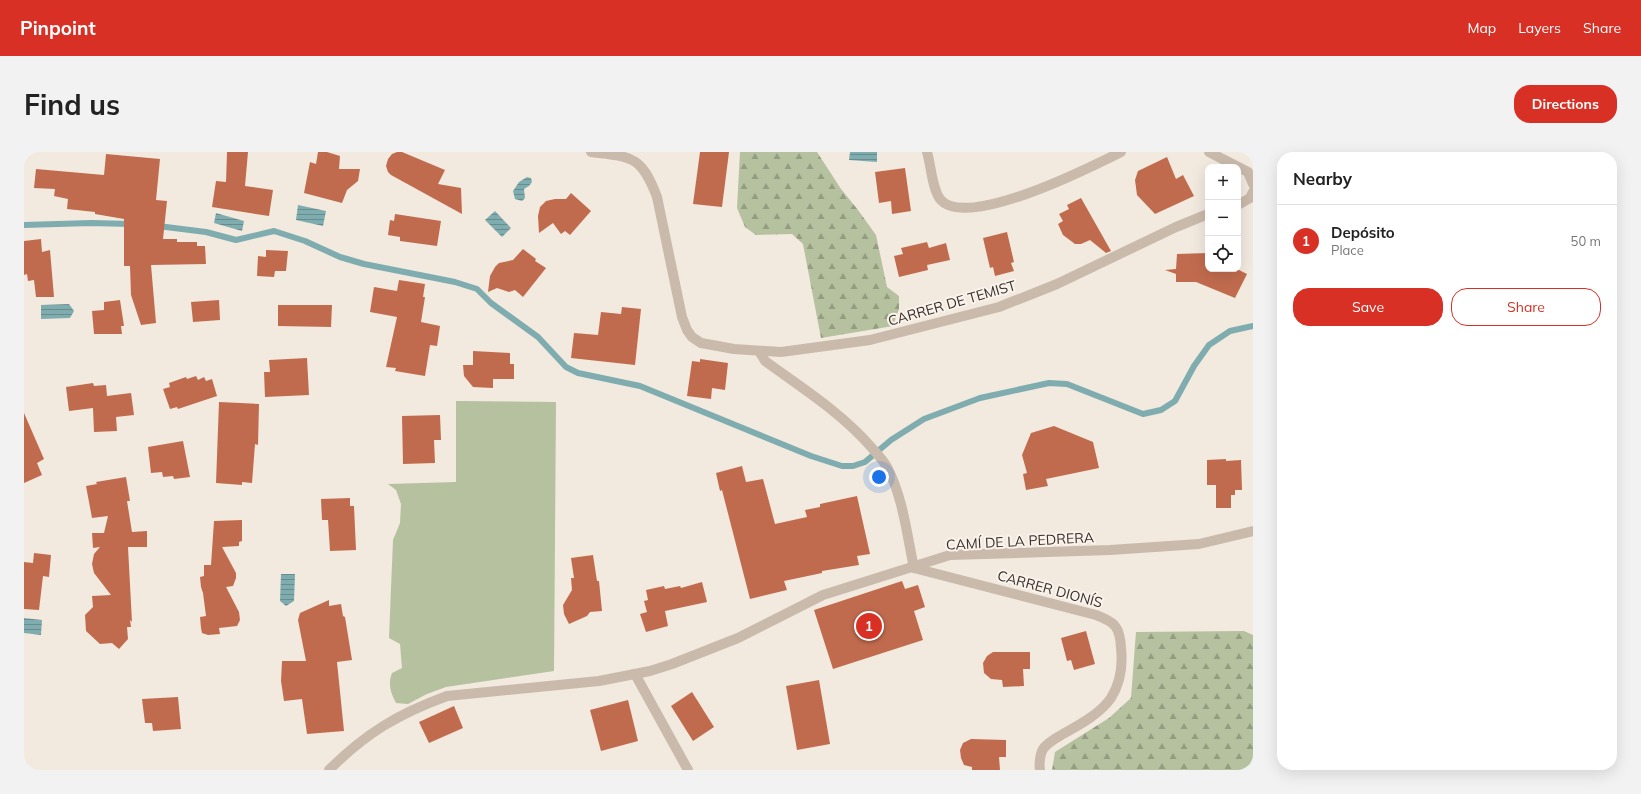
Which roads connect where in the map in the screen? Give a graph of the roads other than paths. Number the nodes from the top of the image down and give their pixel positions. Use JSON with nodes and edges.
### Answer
{"nodes":[{"id":1,"x":591,"y":152,"type":"edge"},
{"id":2,"x":927,"y":152,"type":"edge"},
{"id":3,"x":1121,"y":152,"type":"edge"},
{"id":4,"x":1209,"y":152,"type":"edge"},
{"id":5,"x":1253,"y":184,"type":"edge"},
{"id":6,"x":1253,"y":192,"type":"edge"},
{"id":7,"x":1241,"y":203,"type":"edge"},
{"id":8,"x":1205,"y":215,"type":"edge"},
{"id":9,"x":759,"y":351,"type":"junction"},
{"id":10,"x":1253,"y":531,"type":"edge"},
{"id":11,"x":914,"y":568,"type":"junction"},
{"id":12,"x":634,"y":674,"type":"junction"},
{"id":13,"x":328,"y":770,"type":"edge"},
{"id":14,"x":688,"y":770,"type":"edge"},
{"id":15,"x":1040,"y":770,"type":"edge"}],
"edges":[{"from":1,"to":9,"type":"street"},
{"from":2,"to":3,"type":"street"},
{"from":4,"to":5,"type":"street"},
{"from":6,"to":7,"type":"street"},
{"from":8,"to":9,"type":"street","name":"CARRER DE TEMIST"},
{"from":9,"to":11,"type":"street"},
{"from":10,"to":11,"type":"street","name":"CAMÍ DE LA PEDRERA"},
{"from":11,"to":12,"type":"street","name":"CAMÍ DE LA PEDRERA"},
{"from":11,"to":15,"type":"street","name":"CARRER DIONÍS"},
{"from":12,"to":13,"type":"street","name":"CAMÍ DE LA PEDRERA"},
{"from":12,"to":14,"type":"street"}]}
